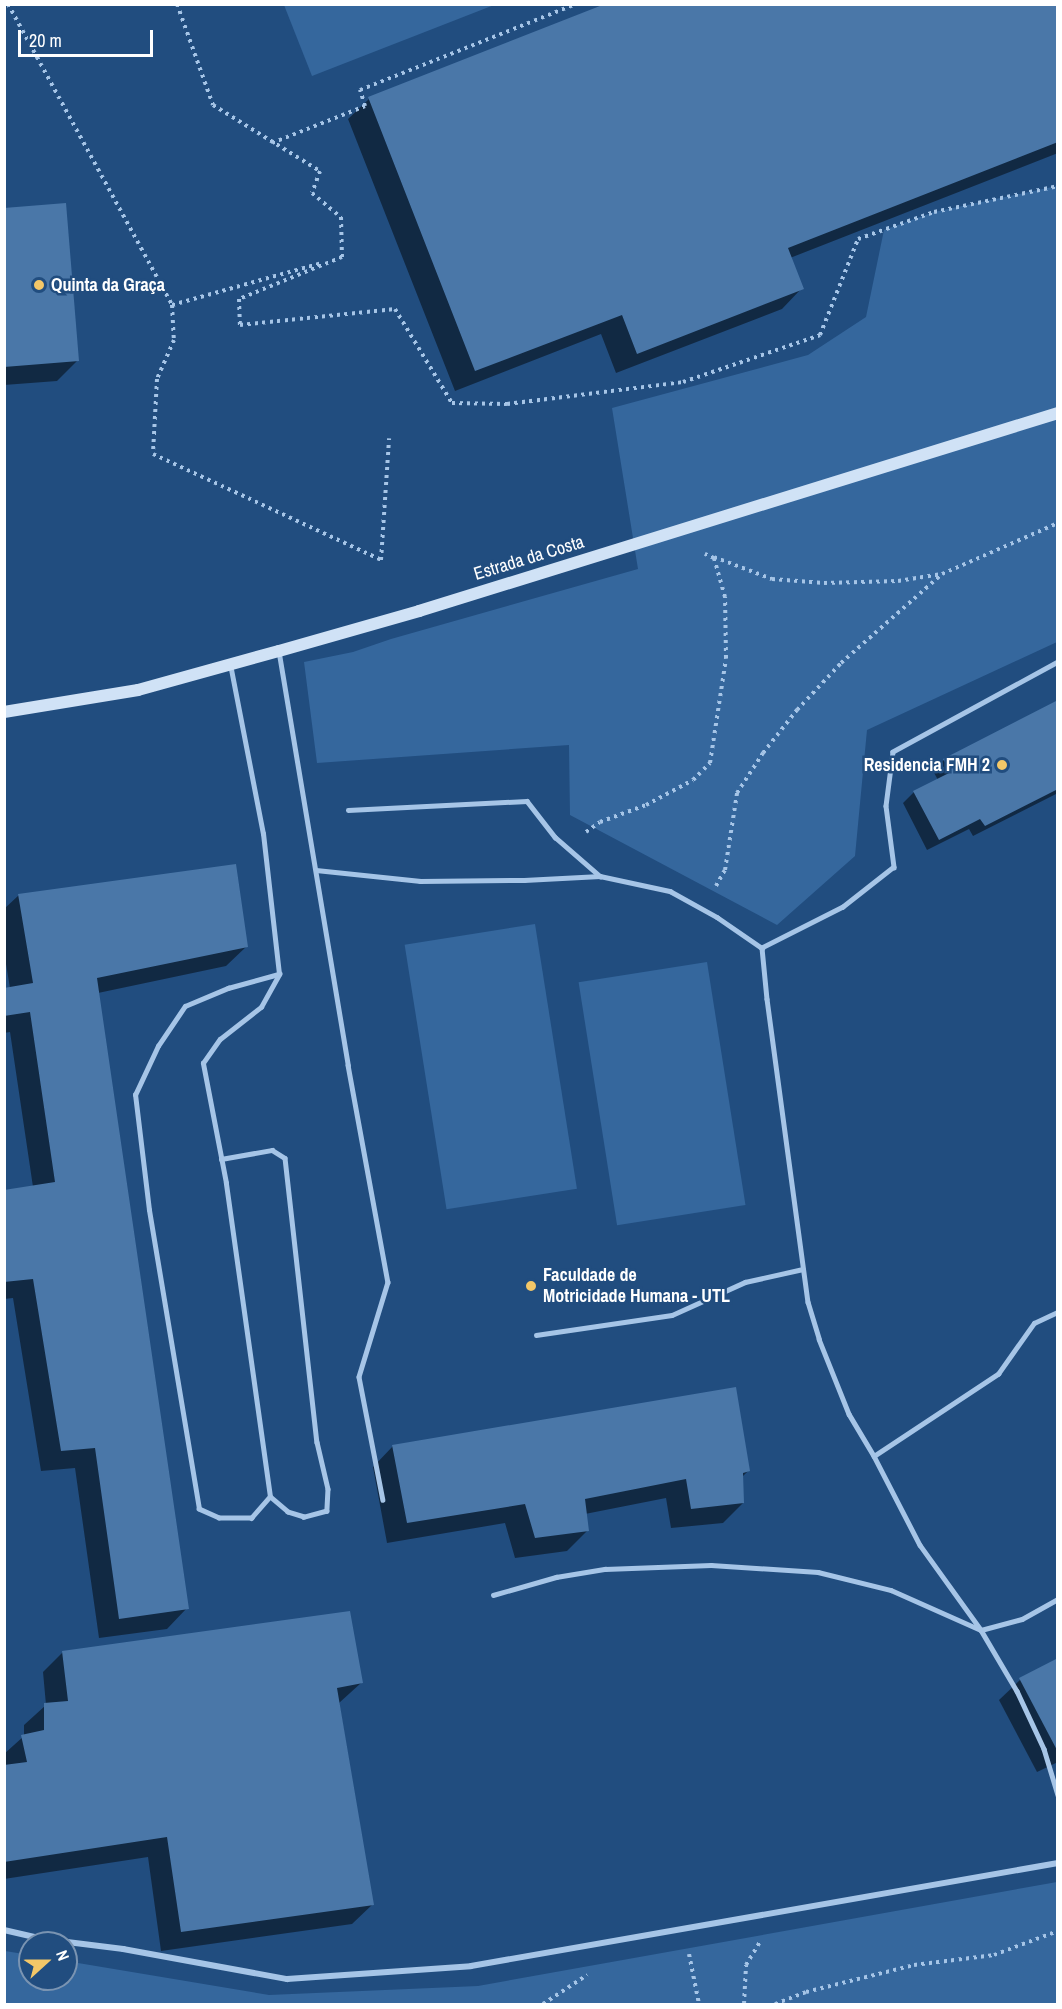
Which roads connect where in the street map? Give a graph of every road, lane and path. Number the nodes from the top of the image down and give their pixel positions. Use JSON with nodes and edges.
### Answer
{"nodes":[{"id":1,"x":8,"y":4,"type":"edge"},
{"id":2,"x":177,"y":4,"type":"edge"},
{"id":3,"x":576,"y":4,"type":"edge"},
{"id":4,"x":271,"y":143,"type":"junction"},
{"id":5,"x":1058,"y":186,"type":"edge"},
{"id":6,"x":342,"y":257,"type":"junction"},
{"id":7,"x":172,"y":305,"type":"junction"},
{"id":8,"x":1058,"y":413,"type":"edge"},
{"id":9,"x":389,"y":438,"type":"dead end"},
{"id":10,"x":729,"y":515,"type":"junction"},
{"id":11,"x":1058,"y":524,"type":"edge"},
{"id":12,"x":714,"y":558,"type":"junction"},
{"id":13,"x":942,"y":574,"type":"junction"},
{"id":14,"x":279,"y":651,"type":"junction"},
{"id":15,"x":1058,"y":662,"type":"edge"},
{"id":16,"x":230,"y":664,"type":"junction"},
{"id":17,"x":4,"y":712,"type":"edge"},
{"id":18,"x":348,"y":810,"type":"dead end"},
{"id":19,"x":566,"y":846,"type":"junction"},
{"id":20,"x":316,"y":870,"type":"junction"},
{"id":21,"x":600,"y":876,"type":"junction"},
{"id":22,"x":705,"y":910,"type":"junction"},
{"id":23,"x":762,"y":948,"type":"junction"},
{"id":24,"x":279,"y":974,"type":"junction"},
{"id":25,"x":222,"y":1159,"type":"junction"},
{"id":26,"x":803,"y":1269,"type":"junction"},
{"id":27,"x":1058,"y":1312,"type":"edge"},
{"id":28,"x":536,"y":1335,"type":"dead end"},
{"id":29,"x":874,"y":1456,"type":"junction"},
{"id":30,"x":270,"y":1497,"type":"junction"},
{"id":31,"x":383,"y":1500,"type":"dead end"},
{"id":32,"x":493,"y":1595,"type":"dead end"},
{"id":33,"x":1058,"y":1599,"type":"edge"},
{"id":34,"x":981,"y":1630,"type":"junction"},
{"id":35,"x":1058,"y":1795,"type":"edge"},
{"id":36,"x":1058,"y":1863,"type":"edge"},
{"id":37,"x":4,"y":1930,"type":"edge"},
{"id":38,"x":1058,"y":1931,"type":"edge"},
{"id":39,"x":764,"y":1934,"type":"dead end"},
{"id":40,"x":687,"y":1945,"type":"dead end"},
{"id":41,"x":699,"y":2004,"type":"edge"},
{"id":42,"x":744,"y":2004,"type":"edge"},
{"id":43,"x":775,"y":2004,"type":"edge"}],
"edges":[{"from":1,"to":7,"type":"path"},
{"from":2,"to":4,"type":"path"},
{"from":3,"to":4,"type":"path"},
{"from":4,"to":6,"type":"path"},
{"from":5,"to":6,"type":"path"},
{"from":6,"to":7,"type":"path"},
{"from":7,"to":9,"type":"path"},
{"from":8,"to":10,"type":"street","name":"Estrada da Costa"},
{"from":10,"to":12,"type":"path"},
{"from":10,"to":14,"type":"street","name":"Estrada da Costa"},
{"from":11,"to":13,"type":"path"},
{"from":12,"to":13,"type":"path"},
{"from":12,"to":19,"type":"path"},
{"from":13,"to":22,"type":"path"},
{"from":14,"to":16,"type":"street","name":"Estrada da Costa"},
{"from":14,"to":20,"type":"lane"},
{"from":15,"to":23,"type":"lane"},
{"from":16,"to":17,"type":"street","name":"Estrada da Costa"},
{"from":16,"to":24,"type":"lane"},
{"from":18,"to":19,"type":"lane"},
{"from":19,"to":21,"type":"lane"},
{"from":20,"to":21,"type":"lane"},
{"from":20,"to":31,"type":"lane"},
{"from":21,"to":22,"type":"lane"},
{"from":22,"to":23,"type":"lane"},
{"from":23,"to":26,"type":"lane"},
{"from":24,"to":25,"type":"lane"},
{"from":24,"to":30,"type":"lane"},
{"from":25,"to":30,"type":"lane"},
{"from":25,"to":30,"type":"lane"},
{"from":26,"to":28,"type":"lane"},
{"from":26,"to":29,"type":"lane"},
{"from":27,"to":29,"type":"lane"},
{"from":29,"to":34,"type":"lane"},
{"from":32,"to":34,"type":"lane"},
{"from":33,"to":34,"type":"lane"},
{"from":34,"to":35,"type":"lane"},
{"from":36,"to":37,"type":"street"},
{"from":38,"to":43,"type":"path"},
{"from":39,"to":42,"type":"path"},
{"from":40,"to":41,"type":"path"}]}
